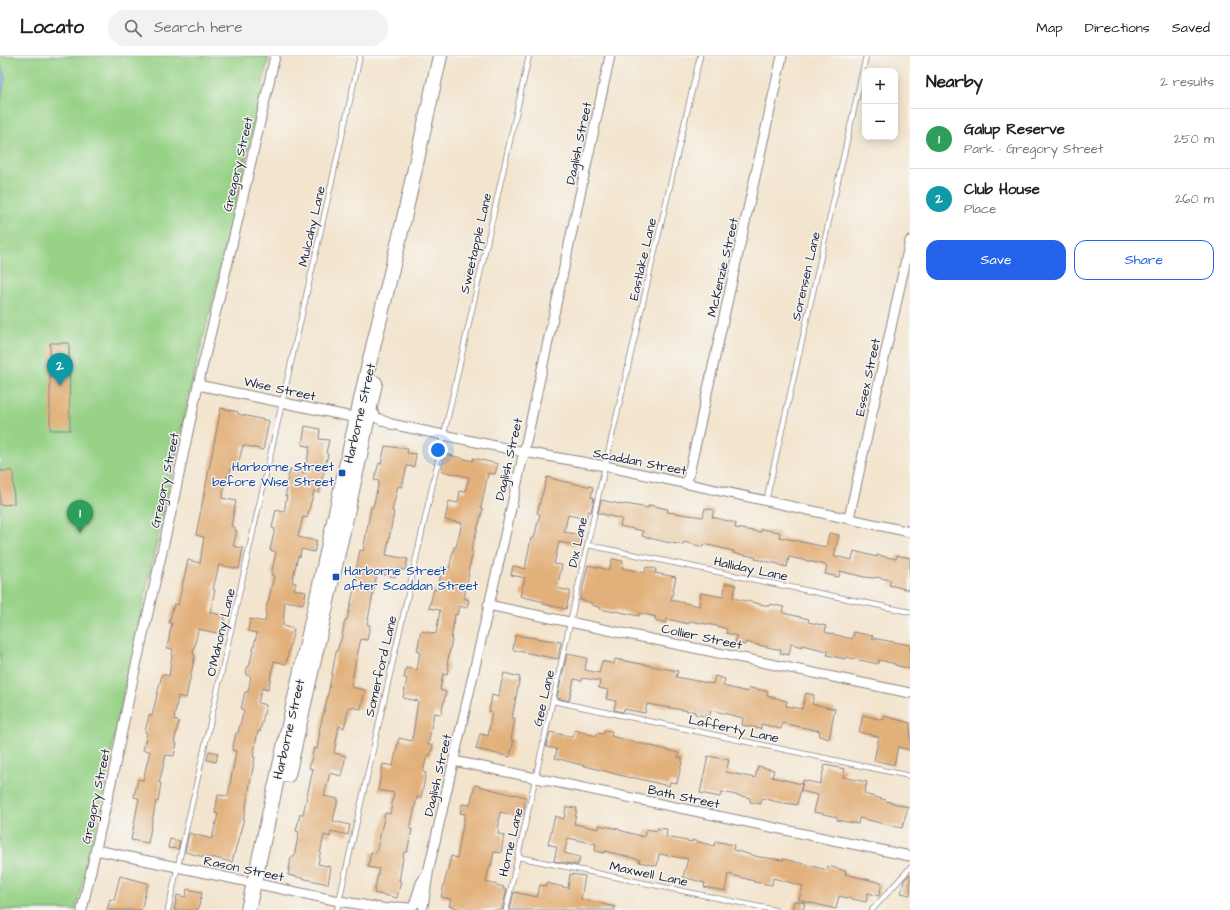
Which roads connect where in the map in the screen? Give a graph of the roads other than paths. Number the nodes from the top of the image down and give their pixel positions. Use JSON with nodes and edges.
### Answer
{"nodes":[{"id":1,"x":275,"y":56,"type":"edge"},
{"id":2,"x":360,"y":56,"type":"edge"},
{"id":3,"x":440,"y":56,"type":"edge"},
{"id":4,"x":449,"y":56,"type":"edge"},
{"id":5,"x":529,"y":56,"type":"edge"},
{"id":6,"x":610,"y":56,"type":"edge"},
{"id":7,"x":700,"y":56,"type":"edge"},
{"id":8,"x":782,"y":56,"type":"edge"},
{"id":9,"x":866,"y":56,"type":"edge"},
{"id":10,"x":910,"y":241,"type":"edge"},
{"id":11,"x":198,"y":385,"type":"junction"},
{"id":12,"x":283,"y":401,"type":"junction"},
{"id":13,"x":370,"y":409,"type":"junction"},
{"id":14,"x":357,"y":418,"type":"junction"},
{"id":15,"x":443,"y":435,"type":"junction"},
{"id":16,"x":524,"y":452,"type":"junction"},
{"id":17,"x":605,"y":466,"type":"junction"},
{"id":18,"x":686,"y":483,"type":"junction"},
{"id":19,"x":766,"y":501,"type":"junction"},
{"id":20,"x":849,"y":518,"type":"junction"},
{"id":21,"x":910,"y":532,"type":"edge"},
{"id":22,"x":588,"y":545,"type":"junction"},
{"id":23,"x":488,"y":605,"type":"junction"},
{"id":24,"x":910,"y":612,"type":"edge"},
{"id":25,"x":571,"y":623,"type":"junction"},
{"id":26,"x":910,"y":693,"type":"edge"},
{"id":27,"x":553,"y":701,"type":"junction"},
{"id":28,"x":454,"y":761,"type":"junction"},
{"id":29,"x":910,"y":776,"type":"edge"},
{"id":30,"x":536,"y":778,"type":"junction"},
{"id":31,"x":96,"y":850,"type":"junction"},
{"id":32,"x":910,"y":856,"type":"edge"},
{"id":33,"x":518,"y":857,"type":"junction"},
{"id":34,"x":178,"y":867,"type":"junction"},
{"id":35,"x":910,"y":868,"type":"edge"},
{"id":36,"x":258,"y":884,"type":"junction"},
{"id":37,"x":338,"y":906,"type":"edge"},
{"id":38,"x":417,"y":908,"type":"edge"},
{"id":39,"x":388,"y":909,"type":"edge"},
{"id":40,"x":82,"y":910,"type":"edge"},
{"id":41,"x":168,"y":910,"type":"edge"},
{"id":42,"x":248,"y":910,"type":"edge"},
{"id":43,"x":257,"y":910,"type":"edge"},
{"id":44,"x":506,"y":910,"type":"edge"},
{"id":45,"x":775,"y":910,"type":"edge"},
{"id":46,"x":872,"y":910,"type":"edge"}],
"edges":[{"from":1,"to":11,"type":"street","name":"Gregory Street"},
{"from":2,"to":12,"type":"lane","name":"Mulcahy Lane"},
{"from":3,"to":14,"type":"main road","name":"Harborne Street"},
{"from":4,"to":13,"type":"main road","name":"Harborne Street"},
{"from":5,"to":15,"type":"lane","name":"Sweetapple Lane"},
{"from":6,"to":16,"type":"street","name":"Daglish Street"},
{"from":7,"to":17,"type":"lane","name":"Eastlake Lane"},
{"from":8,"to":18,"type":"street","name":"McKenzie Street"},
{"from":9,"to":19,"type":"lane","name":"Sorensen Lane"},
{"from":10,"to":20,"type":"street","name":"Essex Street"},
{"from":11,"to":12,"type":"street","name":"Wise Street"},
{"from":11,"to":31,"type":"street","name":"Gregory Street"},
{"from":12,"to":14,"type":"street","name":"Wise Street"},
{"from":12,"to":34,"type":"lane","name":"O'Mahony Lane"},
{"from":13,"to":15,"type":"street","name":"Scaddan Street"},
{"from":13,"to":36,"type":"main road","name":"Harborne Street"},
{"from":14,"to":36,"type":"main road","name":"Harborne Street"},
{"from":15,"to":16,"type":"street","name":"Scaddan Street"},
{"from":15,"to":37,"type":"lane","name":"Somerford Lane"},
{"from":16,"to":17,"type":"street","name":"Scaddan Street"},
{"from":16,"to":23,"type":"street","name":"Daglish Street"},
{"from":17,"to":18,"type":"street","name":"Scaddan Street"},
{"from":17,"to":22,"type":"lane","name":"Dix Lane"},
{"from":18,"to":19,"type":"street","name":"Scaddan Street"},
{"from":19,"to":20,"type":"street","name":"Scaddan Street"},
{"from":20,"to":21,"type":"street","name":"Scaddan Street"},
{"from":22,"to":24,"type":"lane","name":"Halliday Lane"},
{"from":22,"to":25,"type":"lane","name":"Dix Lane"},
{"from":23,"to":25,"type":"street","name":"Collier Street"},
{"from":23,"to":28,"type":"street","name":"Daglish Street"},
{"from":25,"to":26,"type":"street","name":"Collier Street"},
{"from":25,"to":27,"type":"lane","name":"Gee Lane"},
{"from":27,"to":29,"type":"lane","name":"Lafferty Lane"},
{"from":27,"to":30,"type":"lane","name":"Gee Lane"},
{"from":28,"to":30,"type":"street","name":"Bath Street"},
{"from":28,"to":38,"type":"street","name":"Daglish Street"},
{"from":30,"to":32,"type":"street","name":"Bath Street"},
{"from":30,"to":33,"type":"lane","name":"Horne Lane"},
{"from":31,"to":34,"type":"street","name":"Rason Street"},
{"from":31,"to":40,"type":"street","name":"Gregory Street"},
{"from":33,"to":44,"type":"lane","name":"Horne Lane"},
{"from":33,"to":45,"type":"lane","name":"Maxwell Lane"},
{"from":34,"to":36,"type":"street","name":"Rason Street"},
{"from":34,"to":41,"type":"lane","name":"O'Mahony Lane"},
{"from":35,"to":46,"type":"lane"},
{"from":36,"to":37,"type":"street","name":"Rason Street"},
{"from":36,"to":42,"type":"main road","name":"Harborne Street"},
{"from":36,"to":43,"type":"main road","name":"Harborne Street"},
{"from":37,"to":39,"type":"street","name":"Rason Street"},
{"from":38,"to":39,"type":"street","name":"Rason Street"}]}
